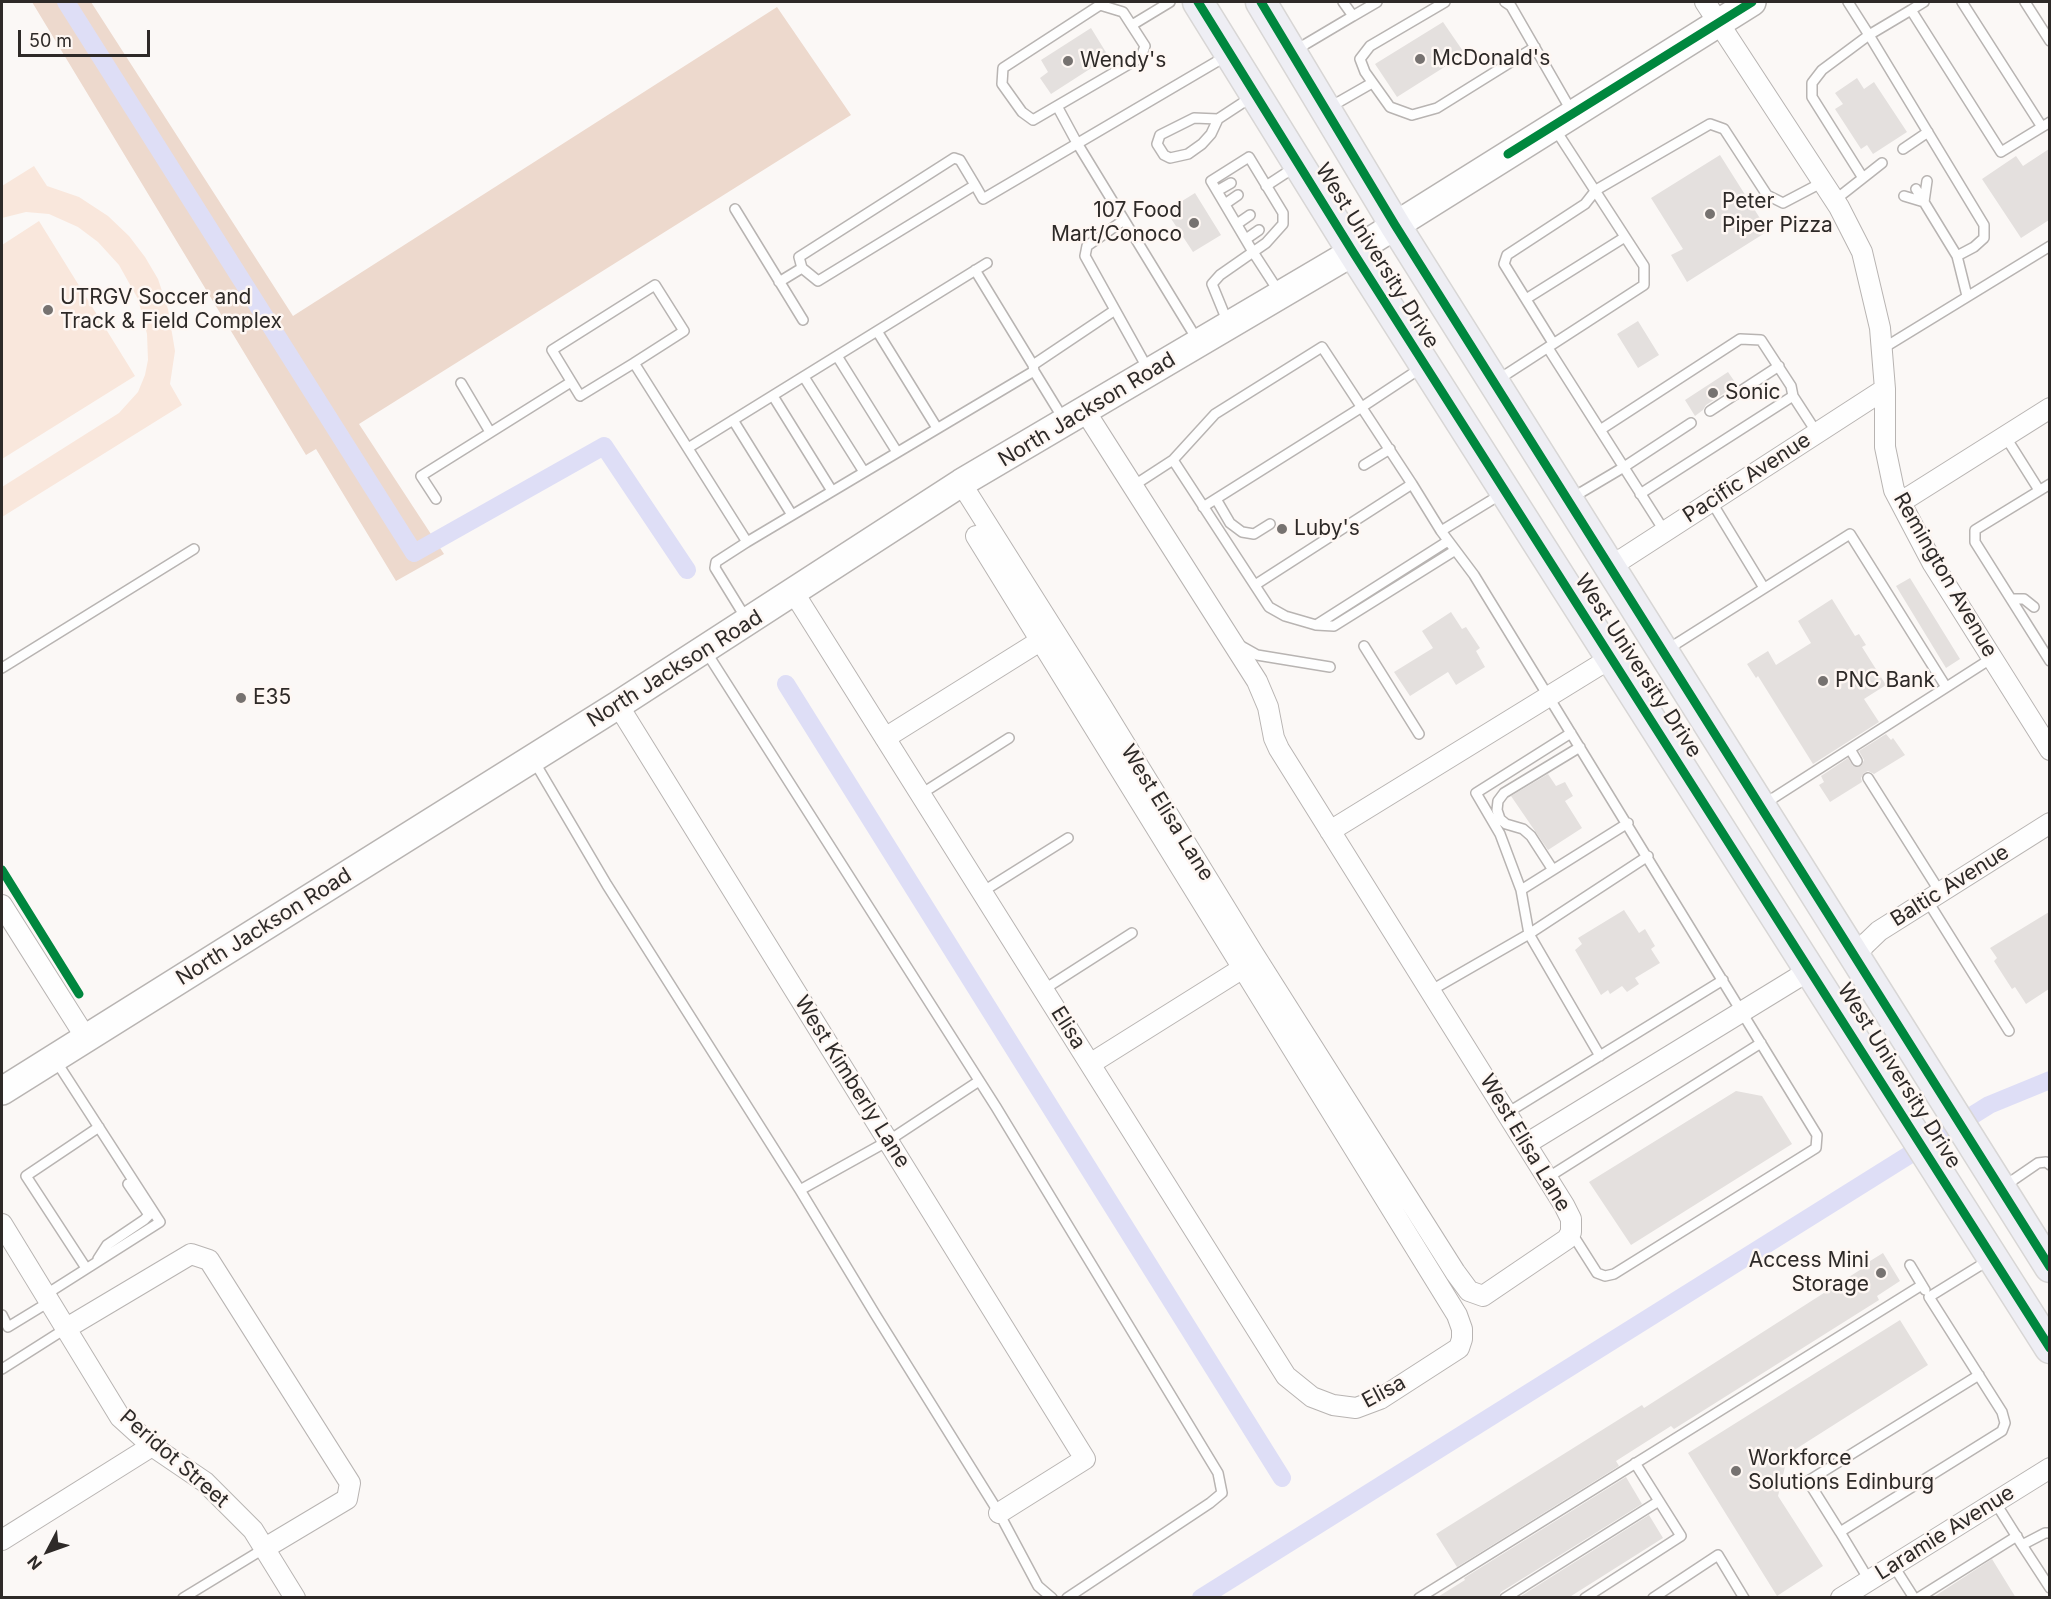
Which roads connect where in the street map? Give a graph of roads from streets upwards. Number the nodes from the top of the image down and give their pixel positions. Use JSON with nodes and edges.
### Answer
{"nodes":[{"id":1,"x":1198,"y":2,"type":"edge"},
{"id":2,"x":1261,"y":2,"type":"edge"},
{"id":3,"x":1752,"y":2,"type":"edge"},
{"id":4,"x":1712,"y":12,"type":"edge"},
{"id":5,"x":1395,"y":225,"type":"junction"},
{"id":6,"x":1353,"y":252,"type":"junction"},
{"id":7,"x":1885,"y":389,"type":"junction"},
{"id":8,"x":2049,"y":408,"type":"edge"},
{"id":9,"x":1076,"y":417,"type":"junction"},
{"id":10,"x":961,"y":483,"type":"junction"},
{"id":11,"x":1900,"y":502,"type":"junction"},
{"id":12,"x":976,"y":537,"type":"dead end"},
{"id":13,"x":1610,"y":567,"type":"junction"},
{"id":14,"x":794,"y":593,"type":"junction"},
{"id":15,"x":1040,"y":641,"type":"junction"},
{"id":16,"x":1611,"y":658,"type":"junction"},
{"id":17,"x":618,"y":705,"type":"junction"},
{"id":18,"x":885,"y":738,"type":"junction"},
{"id":19,"x":2049,"y":750,"type":"edge"},
{"id":20,"x":1680,"y":766,"type":"junction"},
{"id":21,"x":2049,"y":823,"type":"edge"},
{"id":22,"x":1330,"y":831,"type":"junction"},
{"id":23,"x":2,"y":904,"type":"edge"},
{"id":24,"x":1854,"y":955,"type":"junction"},
{"id":25,"x":1243,"y":969,"type":"junction"},
{"id":26,"x":1810,"y":970,"type":"junction"},
{"id":27,"x":86,"y":1038,"type":"junction"},
{"id":28,"x":1090,"y":1064,"type":"junction"},
{"id":29,"x":2,"y":1091,"type":"edge"},
{"id":30,"x":1526,"y":1144,"type":"junction"},
{"id":31,"x":1944,"y":1180,"type":"junction"},
{"id":32,"x":2,"y":1224,"type":"edge"},
{"id":33,"x":2042,"y":1250,"type":"edge"},
{"id":34,"x":2049,"y":1324,"type":"edge"},
{"id":35,"x":65,"y":1329,"type":"junction"},
{"id":36,"x":2049,"y":1348,"type":"edge"},
{"id":37,"x":152,"y":1446,"type":"junction"},
{"id":38,"x":2049,"y":1468,"type":"edge"},
{"id":39,"x":999,"y":1513,"type":"road end"},
{"id":40,"x":2,"y":1540,"type":"edge"},
{"id":41,"x":265,"y":1548,"type":"junction"},
{"id":42,"x":1847,"y":1596,"type":"edge"},
{"id":43,"x":294,"y":1598,"type":"edge"}],
"edges":[{"from":1,"to":6,"type":"main road","name":"West University Drive"},
{"from":2,"to":5,"type":"main road","name":"West University Drive"},
{"from":3,"to":4,"type":"main road","name":"North Jackson Road"},
{"from":4,"to":5,"type":"main road","name":"North Jackson Road"},
{"from":4,"to":7,"type":"street","name":"Remington Avenue"},
{"from":5,"to":6,"type":"main road","name":"North Jackson Road"},
{"from":5,"to":13,"type":"main road","name":"West University Drive"},
{"from":6,"to":9,"type":"main road","name":"North Jackson Road"},
{"from":6,"to":16,"type":"main road","name":"West University Drive"},
{"from":7,"to":11,"type":"street","name":"Remington Avenue"},
{"from":7,"to":13,"type":"street","name":"Pacific Avenue"},
{"from":8,"to":11,"type":"street"},
{"from":9,"to":10,"type":"main road","name":"North Jackson Road"},
{"from":9,"to":22,"type":"street","name":"West Elisa Lane"},
{"from":10,"to":14,"type":"main road","name":"North Jackson Road"},
{"from":10,"to":30,"type":"street","name":"West Elisa Lane"},
{"from":11,"to":19,"type":"street","name":"Remington Avenue"},
{"from":12,"to":15,"type":"street","name":"Elisa"},
{"from":13,"to":24,"type":"main road","name":"West University Drive"},
{"from":14,"to":17,"type":"main road","name":"North Jackson Road"},
{"from":14,"to":18,"type":"street","name":"Elisa"},
{"from":15,"to":18,"type":"street"},
{"from":15,"to":25,"type":"street","name":"Elisa"},
{"from":16,"to":20,"type":"main road","name":"West University Drive"},
{"from":16,"to":22,"type":"street"},
{"from":17,"to":27,"type":"main road","name":"North Jackson Road"},
{"from":17,"to":39,"type":"street","name":"West Kimberly Lane"},
{"from":18,"to":28,"type":"street","name":"Elisa"},
{"from":20,"to":24,"type":"main road"},
{"from":20,"to":26,"type":"main road","name":"West University Drive"},
{"from":21,"to":24,"type":"street","name":"Baltic Avenue"},
{"from":22,"to":30,"type":"street","name":"West Elisa Lane"},
{"from":23,"to":27,"type":"street"},
{"from":24,"to":33,"type":"main road","name":"West University Drive"},
{"from":25,"to":28,"type":"street"},
{"from":25,"to":28,"type":"street","name":"Elisa"},
{"from":26,"to":30,"type":"street"},
{"from":26,"to":31,"type":"main road","name":"West University Drive"},
{"from":27,"to":29,"type":"main road","name":"North Jackson Road"},
{"from":31,"to":34,"type":"main road"},
{"from":31,"to":36,"type":"main road","name":"West University Drive"},
{"from":32,"to":35,"type":"street","name":"Peridot Street"},
{"from":35,"to":37,"type":"street","name":"Peridot Street"},
{"from":35,"to":41,"type":"street"},
{"from":37,"to":40,"type":"street"},
{"from":37,"to":41,"type":"street","name":"Peridot Street"},
{"from":38,"to":42,"type":"street","name":"Laramie Avenue"},
{"from":41,"to":43,"type":"street","name":"Peridot Street"}]}
